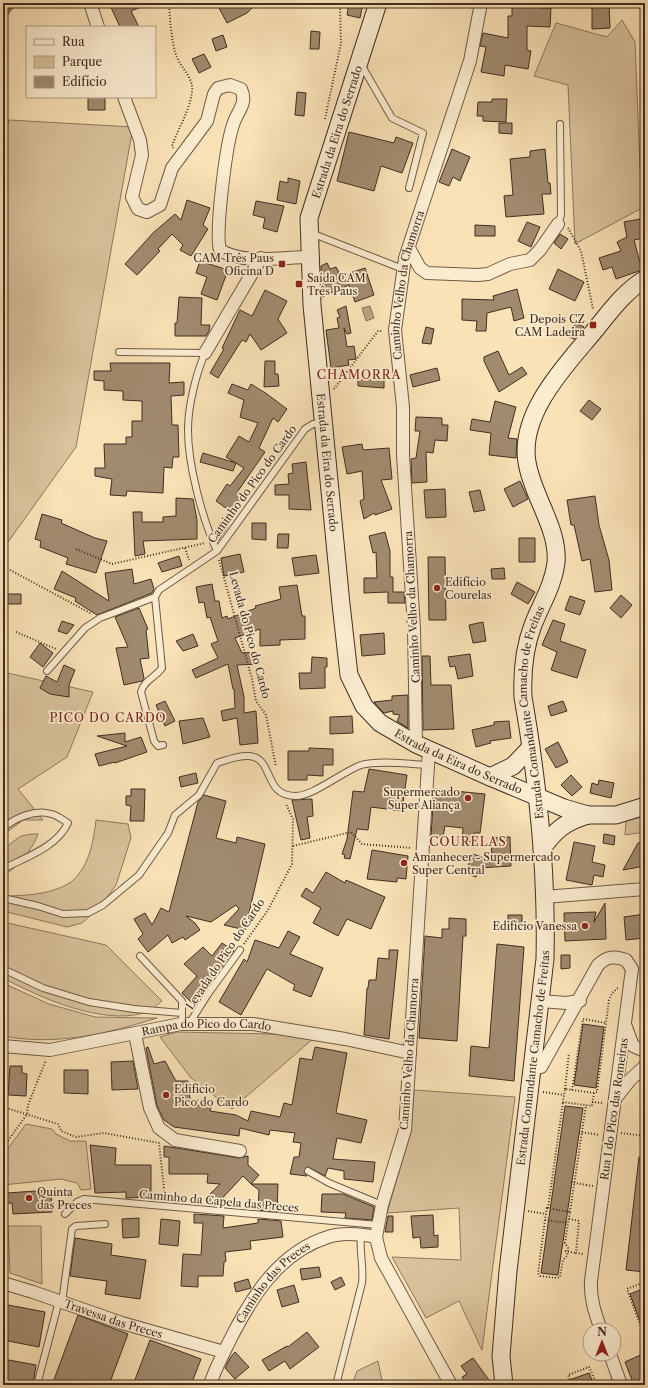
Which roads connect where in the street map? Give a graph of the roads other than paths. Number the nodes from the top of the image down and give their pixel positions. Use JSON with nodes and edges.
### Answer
{"nodes":[{"id":1,"x":90,"y":3,"type":"edge"},
{"id":2,"x":378,"y":3,"type":"edge"},
{"id":3,"x":481,"y":3,"type":"edge"},
{"id":4,"x":98,"y":26,"type":"edge"},
{"id":5,"x":360,"y":62,"type":"junction"},
{"id":6,"x":124,"y":98,"type":"edge"},
{"id":7,"x":560,"y":124,"type":"dead end"},
{"id":8,"x":408,"y":188,"type":"dead end"},
{"id":9,"x":560,"y":219,"type":"joint"},
{"id":10,"x":310,"y":233,"type":"junction"},
{"id":11,"x":409,"y":248,"type":"junction"},
{"id":12,"x":310,"y":257,"type":"junction"},
{"id":13,"x":261,"y":258,"type":"junction"},
{"id":14,"x":402,"y":269,"type":"junction"},
{"id":15,"x":645,"y":279,"type":"edge"},
{"id":16,"x":119,"y":352,"type":"dead end"},
{"id":17,"x":205,"y":353,"type":"junction"},
{"id":18,"x":323,"y":423,"type":"junction"},
{"id":19,"x":217,"y":551,"type":"junction"},
{"id":20,"x":155,"y":597,"type":"junction"},
{"id":21,"x":47,"y":671,"type":"dead end"},
{"id":22,"x":163,"y":745,"type":"dead end"},
{"id":23,"x":531,"y":747,"type":"junction"},
{"id":24,"x":425,"y":753,"type":"junction"},
{"id":25,"x":490,"y":777,"type":"junction"},
{"id":26,"x":538,"y":798,"type":"junction"},
{"id":27,"x":645,"y":806,"type":"edge"},
{"id":28,"x":588,"y":815,"type":"junction"},
{"id":29,"x":3,"y":828,"type":"edge"},
{"id":30,"x":542,"y":849,"type":"junction"},
{"id":31,"x":3,"y":869,"type":"edge"},
{"id":32,"x":645,"y":889,"type":"edge"},
{"id":33,"x":544,"y":897,"type":"junction"},
{"id":34,"x":3,"y":898,"type":"edge"},
{"id":35,"x":240,"y":950,"type":"road end"},
{"id":36,"x":140,"y":956,"type":"dead end"},
{"id":37,"x":3,"y":969,"type":"edge"},
{"id":38,"x":542,"y":1000,"type":"junction"},
{"id":39,"x":580,"y":1000,"type":"junction"},
{"id":40,"x":184,"y":1020,"type":"junction"},
{"id":41,"x":626,"y":1026,"type":"junction"},
{"id":42,"x":135,"y":1034,"type":"junction"},
{"id":43,"x":3,"y":1046,"type":"edge"},
{"id":44,"x":645,"y":1051,"type":"edge"},
{"id":45,"x":410,"y":1053,"type":"junction"},
{"id":46,"x":645,"y":1066,"type":"edge"},
{"id":47,"x":533,"y":1068,"type":"junction"},
{"id":48,"x":615,"y":1100,"type":"junction"},
{"id":49,"x":240,"y":1151,"type":"dead end"},
{"id":50,"x":308,"y":1171,"type":"dead end"},
{"id":51,"x":382,"y":1205,"type":"junction"},
{"id":52,"x":65,"y":1214,"type":"dead end"},
{"id":53,"x":105,"y":1224,"type":"dead end"},
{"id":54,"x":377,"y":1231,"type":"junction"},
{"id":55,"x":361,"y":1234,"type":"junction"},
{"id":56,"x":3,"y":1283,"type":"edge"},
{"id":57,"x":61,"y":1302,"type":"junction"},
{"id":58,"x":598,"y":1322,"type":"edge"},
{"id":59,"x":224,"y":1352,"type":"junction"},
{"id":60,"x":613,"y":1362,"type":"edge"},
{"id":61,"x":37,"y":1385,"type":"edge"},
{"id":62,"x":210,"y":1385,"type":"edge"},
{"id":63,"x":336,"y":1385,"type":"edge"},
{"id":64,"x":451,"y":1385,"type":"edge"},
{"id":65,"x":504,"y":1385,"type":"edge"},
{"id":66,"x":621,"y":1385,"type":"edge"}],
"edges":[{"from":1,"to":4,"type":"street"},
{"from":2,"to":5,"type":"main road","name":"Estrada da Eira do Serrado"},
{"from":3,"to":11,"type":"street","name":"Caminho Velho da Chamorra"},
{"from":5,"to":8,"type":"lane"},
{"from":5,"to":10,"type":"main road","name":"Estrada da Eira do Serrado"},
{"from":6,"to":13,"type":"street"},
{"from":7,"to":9,"type":"lane"},
{"from":9,"to":11,"type":"street"},
{"from":10,"to":12,"type":"main road","name":"Estrada da Eira do Serrado"},
{"from":10,"to":14,"type":"lane"},
{"from":11,"to":14,"type":"street","name":"Caminho Velho da Chamorra"},
{"from":12,"to":13,"type":"street"},
{"from":12,"to":18,"type":"main road","name":"Estrada da Eira do Serrado"},
{"from":13,"to":17,"type":"street"},
{"from":14,"to":24,"type":"street","name":"Caminho Velho da Chamorra"},
{"from":15,"to":23,"type":"main road","name":"Estrada Comandante Camacho de Freitas"},
{"from":16,"to":17,"type":"lane"},
{"from":17,"to":19,"type":"lane"},
{"from":18,"to":19,"type":"lane","name":"Caminho do Pico do Cardo"},
{"from":18,"to":24,"type":"main road","name":"Estrada da Eira do Serrado"},
{"from":19,"to":20,"type":"lane","name":"Caminho do Pico do Cardo"},
{"from":20,"to":21,"type":"lane","name":"Caminho do Pico do Cardo"},
{"from":20,"to":22,"type":"lane"},
{"from":23,"to":25,"type":"main road"},
{"from":23,"to":26,"type":"main road","name":"Estrada Comandante Camacho de Freitas"},
{"from":24,"to":25,"type":"main road","name":"Estrada da Eira do Serrado"},
{"from":24,"to":34,"type":"lane"},
{"from":24,"to":45,"type":"street","name":"Caminho Velho da Chamorra"},
{"from":25,"to":26,"type":"main road","name":"Estrada da Eira do Serrado"},
{"from":26,"to":28,"type":"main road","name":"Estrada da Eira do Serrado"},
{"from":26,"to":30,"type":"main road","name":"Estrada Comandante Camacho de Freitas"},
{"from":27,"to":28,"type":"main road"},
{"from":28,"to":30,"type":"main road"},
{"from":29,"to":31,"type":"lane"},
{"from":30,"to":33,"type":"main road","name":"Estrada Comandante Camacho de Freitas"},
{"from":32,"to":33,"type":"street"},
{"from":33,"to":38,"type":"main road","name":"Estrada Comandante Camacho de Freitas"},
{"from":35,"to":40,"type":"lane","name":"Levada do Pico do Cardo"},
{"from":36,"to":40,"type":"lane"},
{"from":37,"to":40,"type":"lane"},
{"from":38,"to":39,"type":"street"},
{"from":38,"to":47,"type":"main road","name":"Estrada Comandante Camacho de Freitas"},
{"from":39,"to":41,"type":"street","name":"Rua 1 do Pico das Romeiras"},
{"from":39,"to":47,"type":"street","name":"Rua 1 do Pico das Romeiras"},
{"from":40,"to":42,"type":"street","name":"Rampa do Pico do Cardo"},
{"from":40,"to":45,"type":"street","name":"Rampa do Pico do Cardo"},
{"from":41,"to":44,"type":"street"},
{"from":41,"to":48,"type":"street","name":"Rua 1 do Pico das Romeiras"},
{"from":42,"to":43,"type":"street","name":"Rampa do Pico do Cardo"},
{"from":42,"to":49,"type":"street"},
{"from":45,"to":51,"type":"street","name":"Caminho Velho da Chamorra"},
{"from":46,"to":48,"type":"street"},
{"from":47,"to":65,"type":"main road","name":"Estrada Comandante Camacho de Freitas"},
{"from":48,"to":58,"type":"street","name":"Rua 1 do Pico das Romeiras"},
{"from":50,"to":51,"type":"lane"},
{"from":51,"to":54,"type":"street","name":"Caminho Velho da Chamorra"},
{"from":52,"to":54,"type":"lane","name":"Caminho da Capela das Preces"},
{"from":53,"to":57,"type":"lane"},
{"from":54,"to":55,"type":"street","name":"Caminho das Preces"},
{"from":54,"to":64,"type":"street","name":"Caminho Velho da Chamorra"},
{"from":55,"to":59,"type":"street","name":"Caminho das Preces"},
{"from":55,"to":63,"type":"lane"},
{"from":56,"to":57,"type":"street","name":"Travessa das Preces"},
{"from":57,"to":59,"type":"street","name":"Travessa das Preces"},
{"from":57,"to":61,"type":"lane"},
{"from":59,"to":62,"type":"street","name":"Caminho das Preces"},
{"from":60,"to":66,"type":"street"}]}
